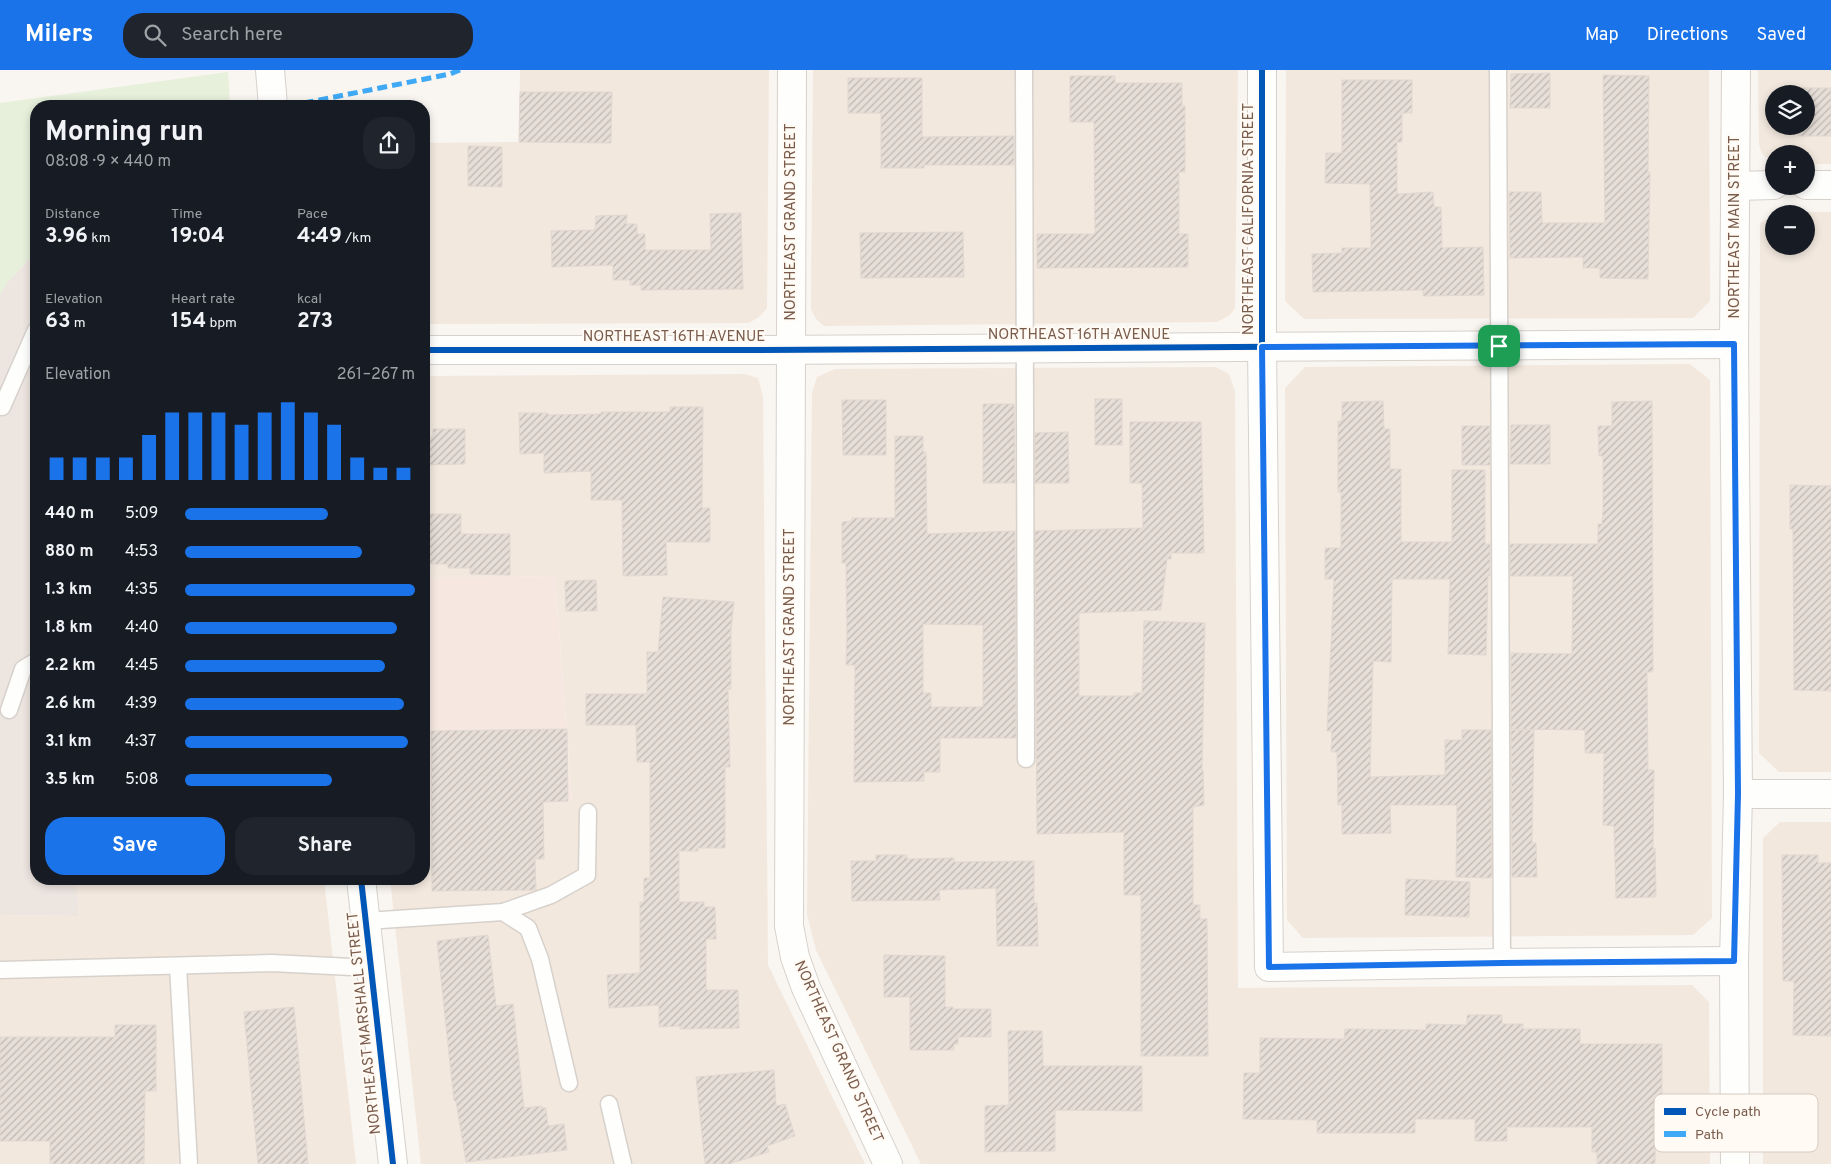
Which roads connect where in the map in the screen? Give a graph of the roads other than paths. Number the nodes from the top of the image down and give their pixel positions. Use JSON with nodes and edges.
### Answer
{"nodes":[{"id":1,"x":270,"y":70,"type":"edge"},
{"id":2,"x":792,"y":70,"type":"edge"},
{"id":3,"x":1024,"y":70,"type":"edge"},
{"id":4,"x":1262,"y":70,"type":"edge"},
{"id":5,"x":1498,"y":70,"type":"edge"},
{"id":6,"x":1736,"y":70,"type":"edge"},
{"id":7,"x":272,"y":100,"type":"edge"},
{"id":8,"x":1765,"y":185,"type":"edge"},
{"id":9,"x":1815,"y":185,"type":"edge"},
{"id":10,"x":1831,"y":185,"type":"edge"},
{"id":11,"x":1736,"y":186,"type":"junction"},
{"id":12,"x":30,"y":344,"type":"edge"},
{"id":13,"x":1734,"y":344,"type":"junction"},
{"id":14,"x":1499,"y":346,"type":"junction"},
{"id":15,"x":1024,"y":347,"type":"junction"},
{"id":16,"x":1262,"y":347,"type":"junction"},
{"id":17,"x":791,"y":349,"type":"junction"},
{"id":18,"x":430,"y":350,"type":"edge"},
{"id":19,"x":2,"y":407,"type":"dead end"},
{"id":20,"x":30,"y":665,"type":"edge"},
{"id":21,"x":9,"y":710,"type":"dead end"},
{"id":22,"x":1026,"y":759,"type":"dead end"},
{"id":23,"x":1738,"y":794,"type":"junction"},
{"id":24,"x":1831,"y":794,"type":"edge"},
{"id":25,"x":588,"y":812,"type":"dead end"},
{"id":26,"x":362,"y":885,"type":"edge"},
{"id":27,"x":503,"y":912,"type":"junction"},
{"id":28,"x":366,"y":921,"type":"junction"},
{"id":29,"x":1734,"y":961,"type":"junction"},
{"id":30,"x":1502,"y":963,"type":"junction"},
{"id":31,"x":178,"y":966,"type":"junction"},
{"id":32,"x":371,"y":968,"type":"junction"},
{"id":33,"x":0,"y":970,"type":"edge"},
{"id":34,"x":569,"y":1083,"type":"dead end"},
{"id":35,"x":1735,"y":1094,"type":"edge"},
{"id":36,"x":609,"y":1104,"type":"dead end"},
{"id":37,"x":189,"y":1164,"type":"edge"},
{"id":38,"x":393,"y":1164,"type":"edge"},
{"id":39,"x":623,"y":1164,"type":"edge"},
{"id":40,"x":888,"y":1164,"type":"edge"}],
"edges":[{"from":1,"to":7,"type":"street"},
{"from":2,"to":17,"type":"street","name":"NORTHEAST GRAND STREET"},
{"from":3,"to":15,"type":"lane"},
{"from":4,"to":16,"type":"street","name":"NORTHEAST CALIFORNIA STREET"},
{"from":5,"to":14,"type":"lane"},
{"from":6,"to":11,"type":"street","name":"NORTHEAST MAIN STREET"},
{"from":8,"to":11,"type":"street"},
{"from":9,"to":10,"type":"street"},
{"from":11,"to":13,"type":"street","name":"NORTHEAST MAIN STREET"},
{"from":12,"to":19,"type":"lane"},
{"from":13,"to":14,"type":"street","name":"NORTHEAST 16TH AVENUE"},
{"from":13,"to":23,"type":"street","name":"NORTHEAST MAIN STREET"},
{"from":14,"to":16,"type":"street","name":"NORTHEAST 16TH AVENUE"},
{"from":14,"to":30,"type":"lane"},
{"from":15,"to":16,"type":"street","name":"NORTHEAST 16TH AVENUE"},
{"from":15,"to":17,"type":"street","name":"NORTHEAST 16TH AVENUE"},
{"from":15,"to":22,"type":"lane"},
{"from":16,"to":30,"type":"street","name":"NORTHEAST CALIFORNIA STREET"},
{"from":17,"to":18,"type":"street","name":"NORTHEAST 16TH AVENUE"},
{"from":17,"to":40,"type":"street","name":"NORTHEAST GRAND STREET"},
{"from":20,"to":21,"type":"lane"},
{"from":23,"to":24,"type":"street"},
{"from":23,"to":29,"type":"street","name":"NORTHEAST MAIN STREET"},
{"from":25,"to":27,"type":"lane"},
{"from":26,"to":28,"type":"street","name":"NORTHEAST MARSHALL STREET"},
{"from":27,"to":28,"type":"lane"},
{"from":27,"to":34,"type":"lane"},
{"from":28,"to":32,"type":"street","name":"NORTHEAST MARSHALL STREET"},
{"from":29,"to":30,"type":"street"},
{"from":29,"to":35,"type":"street","name":"NORTHEAST MAIN STREET"},
{"from":31,"to":32,"type":"lane"},
{"from":31,"to":33,"type":"lane"},
{"from":31,"to":37,"type":"lane"},
{"from":32,"to":38,"type":"street","name":"NORTHEAST MARSHALL STREET"},
{"from":36,"to":39,"type":"lane"}]}
